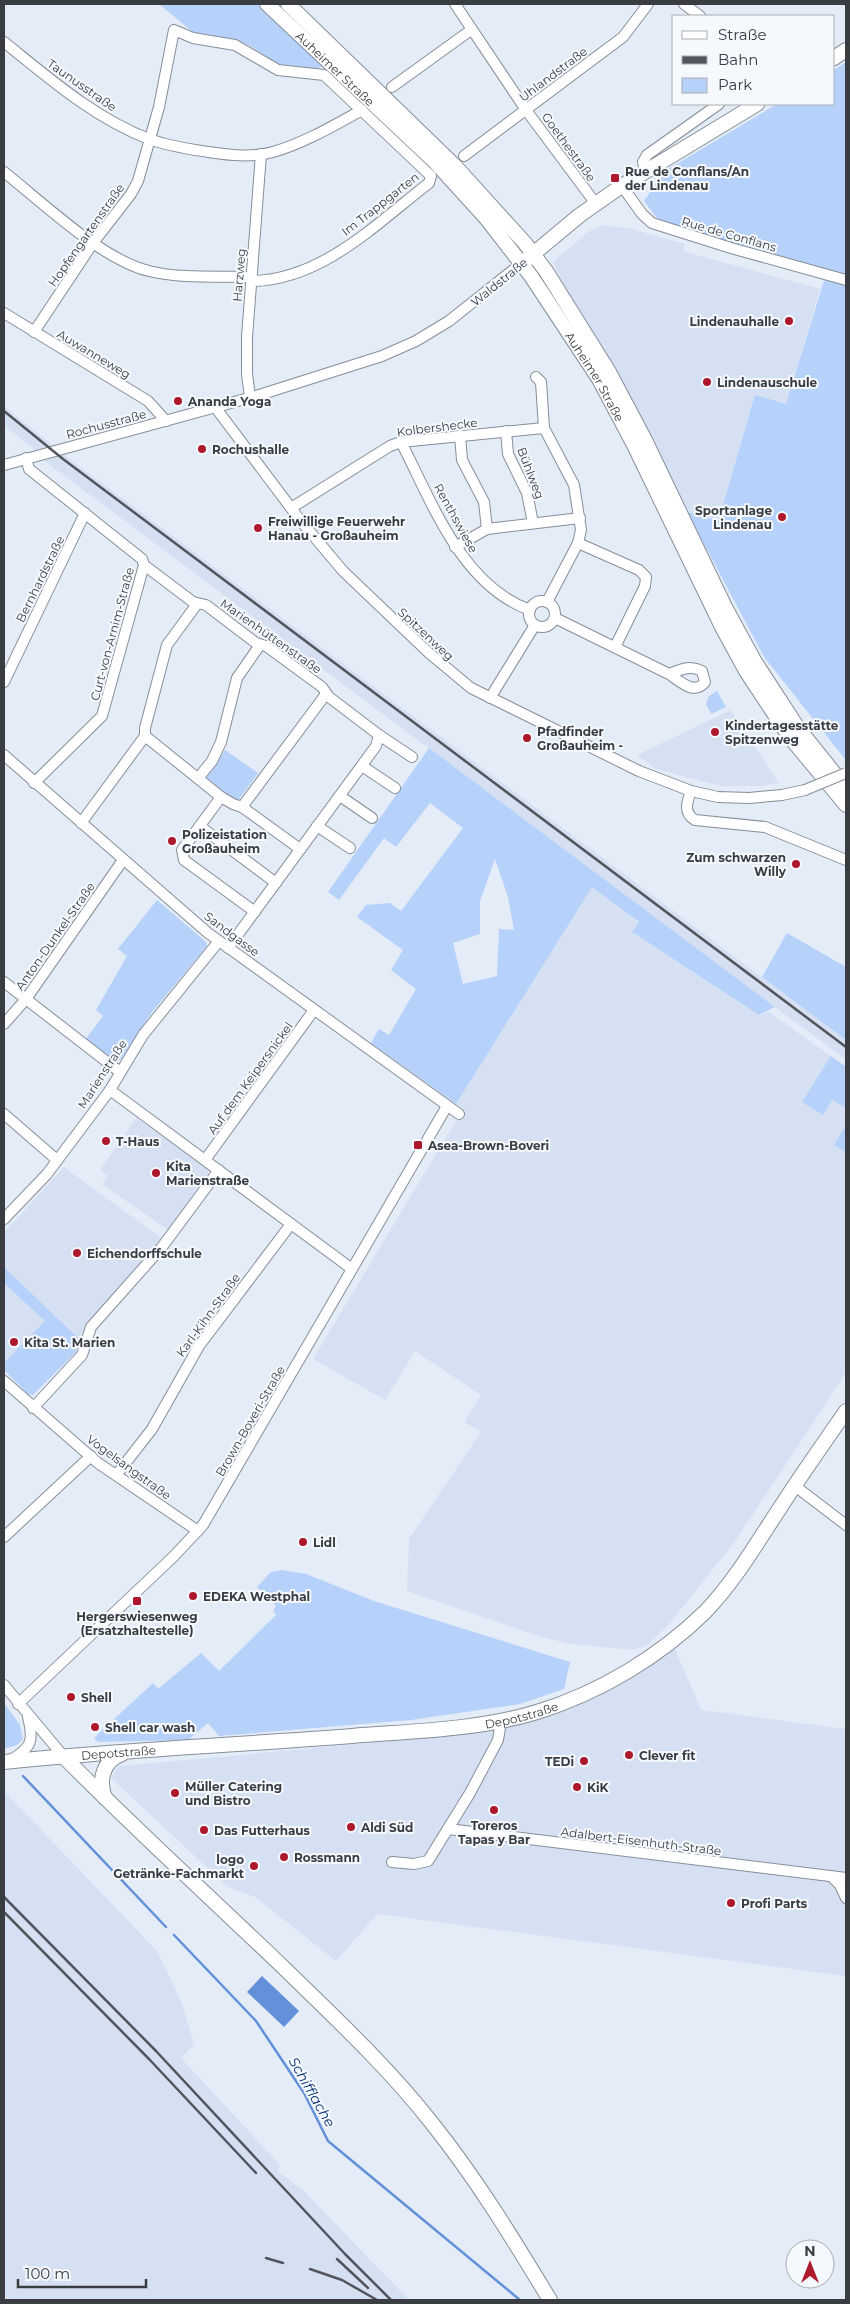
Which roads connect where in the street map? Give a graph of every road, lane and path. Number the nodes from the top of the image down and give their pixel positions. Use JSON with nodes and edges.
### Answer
{"nodes":[{"id":1,"x":267,"y":4,"type":"edge"},
{"id":2,"x":288,"y":4,"type":"edge"},
{"id":3,"x":455,"y":4,"type":"edge"},
{"id":4,"x":648,"y":4,"type":"edge"},
{"id":5,"x":684,"y":4,"type":"edge"},
{"id":6,"x":699,"y":15,"type":"edge"},
{"id":7,"x":174,"y":30,"type":"joint"},
{"id":8,"x":471,"y":30,"type":"junction"},
{"id":9,"x":4,"y":42,"type":"edge"},
{"id":10,"x":846,"y":50,"type":"edge"},
{"id":11,"x":835,"y":57,"type":"edge"},
{"id":12,"x":392,"y":87,"type":"dead end"},
{"id":13,"x":718,"y":105,"type":"edge"},
{"id":14,"x":755,"y":105,"type":"edge"},
{"id":15,"x":362,"y":110,"type":"junction"},
{"id":16,"x":526,"y":110,"type":"junction"},
{"id":17,"x":151,"y":139,"type":"junction"},
{"id":18,"x":261,"y":154,"type":"junction"},
{"id":19,"x":464,"y":156,"type":"dead end"},
{"id":20,"x":645,"y":170,"type":"junction"},
{"id":21,"x":4,"y":172,"type":"edge"},
{"id":22,"x":622,"y":186,"type":"junction"},
{"id":23,"x":596,"y":204,"type":"junction"},
{"id":24,"x":93,"y":242,"type":"junction"},
{"id":25,"x":533,"y":254,"type":"junction"},
{"id":26,"x":522,"y":263,"type":"junction"},
{"id":27,"x":252,"y":279,"type":"junction"},
{"id":28,"x":846,"y":280,"type":"edge"},
{"id":29,"x":4,"y":313,"type":"edge"},
{"id":30,"x":34,"y":332,"type":"junction"},
{"id":31,"x":536,"y":377,"type":"dead end"},
{"id":32,"x":250,"y":397,"type":"junction"},
{"id":33,"x":215,"y":407,"type":"junction"},
{"id":34,"x":166,"y":421,"type":"junction"},
{"id":35,"x":544,"y":428,"type":"junction"},
{"id":36,"x":506,"y":431,"type":"junction"},
{"id":37,"x":460,"y":435,"type":"junction"},
{"id":38,"x":401,"y":442,"type":"junction"},
{"id":39,"x":26,"y":458,"type":"junction"},
{"id":40,"x":4,"y":465,"type":"edge"},
{"id":41,"x":4,"y":470,"type":"edge"},
{"id":42,"x":4,"y":474,"type":"edge"},
{"id":43,"x":291,"y":508,"type":"junction"},
{"id":44,"x":85,"y":514,"type":"junction"},
{"id":45,"x":580,"y":518,"type":"junction"},
{"id":46,"x":533,"y":523,"type":"junction"},
{"id":47,"x":487,"y":529,"type":"junction"},
{"id":48,"x":578,"y":543,"type":"junction"},
{"id":49,"x":456,"y":547,"type":"junction"},
{"id":50,"x":144,"y":565,"type":"junction"},
{"id":51,"x":547,"y":602,"type":"junction"},
{"id":52,"x":197,"y":604,"type":"junction"},
{"id":53,"x":530,"y":610,"type":"junction"},
{"id":54,"x":555,"y":618,"type":"junction"},
{"id":55,"x":535,"y":625,"type":"junction"},
{"id":56,"x":260,"y":645,"type":"junction"},
{"id":57,"x":615,"y":647,"type":"junction"},
{"id":58,"x":669,"y":674,"type":"dead end"},
{"id":59,"x":4,"y":682,"type":"edge"},
{"id":60,"x":326,"y":694,"type":"junction"},
{"id":61,"x":490,"y":698,"type":"junction"},
{"id":62,"x":379,"y":735,"type":"junction"},
{"id":63,"x":145,"y":736,"type":"junction"},
{"id":64,"x":4,"y":755,"type":"edge"},
{"id":65,"x":412,"y":758,"type":"dead end"},
{"id":66,"x":362,"y":766,"type":"junction"},
{"id":67,"x":846,"y":773,"type":"edge"},
{"id":68,"x":199,"y":777,"type":"junction"},
{"id":69,"x":34,"y":783,"type":"junction"},
{"id":70,"x":395,"y":788,"type":"dead end"},
{"id":71,"x":846,"y":788,"type":"edge"},
{"id":72,"x":691,"y":791,"type":"junction"},
{"id":73,"x":340,"y":796,"type":"junction"},
{"id":74,"x":221,"y":797,"type":"junction"},
{"id":75,"x":846,"y":805,"type":"edge"},
{"id":76,"x":242,"y":807,"type":"junction"},
{"id":77,"x":372,"y":818,"type":"dead end"},
{"id":78,"x":81,"y":823,"type":"junction"},
{"id":79,"x":318,"y":826,"type":"junction"},
{"id":80,"x":200,"y":827,"type":"junction"},
{"id":81,"x":350,"y":848,"type":"dead end"},
{"id":82,"x":300,"y":849,"type":"junction"},
{"id":83,"x":123,"y":860,"type":"junction"},
{"id":84,"x":846,"y":860,"type":"edge"},
{"id":85,"x":276,"y":883,"type":"junction"},
{"id":86,"x":254,"y":912,"type":"junction"},
{"id":87,"x":219,"y":941,"type":"junction"},
{"id":88,"x":228,"y":948,"type":"junction"},
{"id":89,"x":4,"y":982,"type":"edge"},
{"id":90,"x":26,"y":999,"type":"junction"},
{"id":91,"x":314,"y":1010,"type":"junction"},
{"id":92,"x":4,"y":1024,"type":"edge"},
{"id":93,"x":120,"y":1072,"type":"junction"},
{"id":94,"x":110,"y":1090,"type":"junction"},
{"id":95,"x":447,"y":1106,"type":"junction"},
{"id":96,"x":4,"y":1114,"type":"edge"},
{"id":97,"x":460,"y":1114,"type":"dead end"},
{"id":98,"x":57,"y":1160,"type":"junction"},
{"id":99,"x":205,"y":1160,"type":"junction"},
{"id":100,"x":219,"y":1170,"type":"junction"},
{"id":101,"x":4,"y":1219,"type":"edge"},
{"id":102,"x":291,"y":1224,"type":"junction"},
{"id":103,"x":352,"y":1268,"type":"junction"},
{"id":104,"x":6,"y":1387,"type":"edge"},
{"id":105,"x":32,"y":1408,"type":"junction"},
{"id":106,"x":846,"y":1411,"type":"edge"},
{"id":107,"x":90,"y":1456,"type":"junction"},
{"id":108,"x":117,"y":1474,"type":"junction"},
{"id":109,"x":795,"y":1486,"type":"junction"},
{"id":110,"x":846,"y":1525,"type":"edge"},
{"id":111,"x":198,"y":1531,"type":"junction"},
{"id":112,"x":4,"y":1537,"type":"edge"},
{"id":113,"x":4,"y":1685,"type":"edge"},
{"id":114,"x":18,"y":1704,"type":"junction"},
{"id":115,"x":27,"y":1714,"type":"junction"},
{"id":116,"x":501,"y":1721,"type":"junction"},
{"id":117,"x":126,"y":1753,"type":"junction"},
{"id":118,"x":64,"y":1757,"type":"junction"},
{"id":119,"x":6,"y":1762,"type":"edge"},
{"id":120,"x":105,"y":1798,"type":"junction"},
{"id":121,"x":448,"y":1828,"type":"junction"},
{"id":122,"x":392,"y":1862,"type":"dead end"},
{"id":123,"x":831,"y":1876,"type":"junction"},
{"id":124,"x":846,"y":1878,"type":"edge"},
{"id":125,"x":846,"y":1898,"type":"edge"},
{"id":126,"x":550,"y":2300,"type":"edge"}],
"edges":[{"from":1,"to":26,"type":"main road","name":"Auheimer Straße"},
{"from":2,"to":25,"type":"main road","name":"Auheimer Straße"},
{"from":3,"to":8,"type":"street","name":"Goethestraße"},
{"from":4,"to":16,"type":"street","name":"Uhlandstraße"},
{"from":5,"to":6,"type":"street"},
{"from":7,"to":15,"type":"street","name":"Im Trappgarten"},
{"from":7,"to":17,"type":"street","name":"Hopfengartenstraße"},
{"from":8,"to":12,"type":"street"},
{"from":8,"to":16,"type":"street","name":"Goethestraße"},
{"from":9,"to":17,"type":"street","name":"Taunusstraße"},
{"from":10,"to":11,"type":"main road"},
{"from":13,"to":20,"type":"street"},
{"from":14,"to":20,"type":"main road","name":"Waldstraße"},
{"from":15,"to":18,"type":"street"},
{"from":15,"to":27,"type":"street","name":"Im Trappgarten"},
{"from":16,"to":19,"type":"street","name":"Uhlandstraße"},
{"from":16,"to":23,"type":"street","name":"Goethestraße"},
{"from":17,"to":18,"type":"street","name":"Taunusstraße"},
{"from":17,"to":24,"type":"street","name":"Hopfengartenstraße"},
{"from":18,"to":27,"type":"street","name":"Harzweg"},
{"from":20,"to":22,"type":"main road","name":"Waldstraße"},
{"from":21,"to":24,"type":"street","name":"Im Trappgarten"},
{"from":22,"to":23,"type":"main road","name":"Waldstraße"},
{"from":22,"to":28,"type":"street","name":"Rue de Conflans"},
{"from":23,"to":25,"type":"main road","name":"Waldstraße"},
{"from":24,"to":27,"type":"street","name":"Im Trappgarten"},
{"from":24,"to":30,"type":"street","name":"Hopfengartenstraße"},
{"from":25,"to":26,"type":"main road","name":"Waldstraße"},
{"from":25,"to":71,"type":"main road","name":"Auheimer Straße"},
{"from":26,"to":32,"type":"street","name":"Waldstraße"},
{"from":26,"to":75,"type":"main road","name":"Auheimer Straße"},
{"from":27,"to":32,"type":"street","name":"Harzweg"},
{"from":29,"to":30,"type":"street","name":"Auwanneweg"},
{"from":30,"to":34,"type":"street","name":"Auwanneweg"},
{"from":31,"to":35,"type":"street"},
{"from":32,"to":33,"type":"street","name":"Waldstraße"},
{"from":33,"to":34,"type":"street","name":"Rochusstraße"},
{"from":33,"to":43,"type":"street","name":"Spitzenweg"},
{"from":34,"to":39,"type":"street","name":"Rochusstraße"},
{"from":35,"to":36,"type":"street","name":"Kolbershecke"},
{"from":35,"to":45,"type":"street"},
{"from":36,"to":37,"type":"street","name":"Kolbershecke"},
{"from":36,"to":46,"type":"street","name":"Bühlweg"},
{"from":37,"to":38,"type":"street","name":"Kolbershecke"},
{"from":37,"to":47,"type":"street"},
{"from":38,"to":43,"type":"street","name":"Kolbershecke"},
{"from":38,"to":49,"type":"street","name":"Renthswiese"},
{"from":39,"to":40,"type":"street","name":"Rochusstraße"},
{"from":39,"to":44,"type":"street","name":"Curt-von-Arnim-Straße"},
{"from":41,"to":42,"type":"street"},
{"from":43,"to":61,"type":"street","name":"Spitzenweg"},
{"from":44,"to":50,"type":"street","name":"Curt-von-Arnim-Straße"},
{"from":44,"to":59,"type":"street","name":"Bernhardstraße"},
{"from":45,"to":46,"type":"street"},
{"from":45,"to":48,"type":"street"},
{"from":46,"to":47,"type":"street"},
{"from":47,"to":49,"type":"street"},
{"from":48,"to":51,"type":"street"},
{"from":48,"to":57,"type":"street"},
{"from":49,"to":53,"type":"street","name":"Renthswiese"},
{"from":50,"to":52,"type":"street","name":"Marienhüttenstraße"},
{"from":50,"to":69,"type":"street","name":"Curt-von-Arnim-Straße"},
{"from":51,"to":53,"type":"street"},
{"from":51,"to":54,"type":"street"},
{"from":52,"to":56,"type":"street","name":"Marienhüttenstraße"},
{"from":52,"to":63,"type":"street"},
{"from":53,"to":55,"type":"street"},
{"from":54,"to":55,"type":"street"},
{"from":54,"to":57,"type":"street"},
{"from":55,"to":61,"type":"street"},
{"from":56,"to":60,"type":"street","name":"Marienhüttenstraße"},
{"from":56,"to":68,"type":"street"},
{"from":57,"to":58,"type":"street"},
{"from":60,"to":62,"type":"street","name":"Marienhüttenstraße"},
{"from":60,"to":76,"type":"street"},
{"from":61,"to":72,"type":"street","name":"Spitzenweg"},
{"from":62,"to":65,"type":"street","name":"Marienhüttenstraße"},
{"from":62,"to":66,"type":"street"},
{"from":63,"to":68,"type":"street"},
{"from":63,"to":78,"type":"street"},
{"from":64,"to":69,"type":"street","name":"Sandgasse"},
{"from":66,"to":70,"type":"street"},
{"from":66,"to":73,"type":"street"},
{"from":67,"to":72,"type":"street","name":"Spitzenweg","bridge":true},
{"from":68,"to":74,"type":"street"},
{"from":69,"to":78,"type":"street","name":"Sandgasse"},
{"from":72,"to":84,"type":"street"},
{"from":73,"to":77,"type":"street"},
{"from":73,"to":79,"type":"street"},
{"from":74,"to":76,"type":"street"},
{"from":74,"to":80,"type":"street"},
{"from":76,"to":82,"type":"street"},
{"from":78,"to":83,"type":"street","name":"Sandgasse"},
{"from":79,"to":81,"type":"street"},
{"from":79,"to":82,"type":"street"},
{"from":80,"to":85,"type":"street"},
{"from":80,"to":86,"type":"street"},
{"from":82,"to":85,"type":"street"},
{"from":83,"to":87,"type":"street","name":"Sandgasse"},
{"from":83,"to":90,"type":"street","name":"Anton-Dunkel-Straße"},
{"from":85,"to":86,"type":"street"},
{"from":86,"to":88,"type":"street"},
{"from":87,"to":88,"type":"street","name":"Sandgasse"},
{"from":87,"to":93,"type":"street","name":"Marienstraße"},
{"from":88,"to":91,"type":"street","name":"Sandgasse"},
{"from":89,"to":90,"type":"street"},
{"from":90,"to":92,"type":"street","name":"Anton-Dunkel-Straße"},
{"from":90,"to":93,"type":"street"},
{"from":91,"to":95,"type":"street","name":"Sandgasse"},
{"from":91,"to":99,"type":"street","name":"Auf dem Keipersnickel"},
{"from":93,"to":94,"type":"street","name":"Marienstraße"},
{"from":94,"to":98,"type":"street","name":"Marienstraße"},
{"from":94,"to":99,"type":"street"},
{"from":95,"to":97,"type":"street","name":"Sandgasse"},
{"from":95,"to":103,"type":"street","name":"Brown-Boveri-Straße"},
{"from":96,"to":98,"type":"street"},
{"from":98,"to":101,"type":"street","name":"Marienstraße"},
{"from":99,"to":100,"type":"street"},
{"from":100,"to":102,"type":"street"},
{"from":100,"to":105,"type":"street"},
{"from":102,"to":103,"type":"street"},
{"from":102,"to":108,"type":"street","name":"Karl-Kihn-Straße"},
{"from":103,"to":111,"type":"street","name":"Brown-Boveri-Straße"},
{"from":104,"to":105,"type":"street","name":"Vogelsangstraße"},
{"from":105,"to":107,"type":"street","name":"Vogelsangstraße"},
{"from":106,"to":109,"type":"main road","name":"Depotstraße"},
{"from":107,"to":108,"type":"street","name":"Vogelsangstraße"},
{"from":107,"to":112,"type":"street"},
{"from":108,"to":111,"type":"street","name":"Vogelsangstraße"},
{"from":109,"to":110,"type":"street"},
{"from":109,"to":116,"type":"main road","name":"Depotstraße"},
{"from":111,"to":114,"type":"street","name":"Brown-Boveri-Straße"},
{"from":113,"to":114,"type":"street"},
{"from":114,"to":115,"type":"street"},
{"from":115,"to":118,"type":"street"},
{"from":115,"to":119,"type":"street"},
{"from":116,"to":117,"type":"main road","name":"Depotstraße"},
{"from":116,"to":121,"type":"street"},
{"from":117,"to":118,"type":"main road","name":"Depotstraße"},
{"from":117,"to":120,"type":"main road"},
{"from":118,"to":119,"type":"main road","name":"Depotstraße"},
{"from":118,"to":120,"type":"main road"},
{"from":120,"to":126,"type":"main road"},
{"from":121,"to":122,"type":"street"},
{"from":121,"to":123,"type":"street","name":"Adalbert-Eisenhuth-Straße"},
{"from":123,"to":124,"type":"street","name":"Adalbert-Eisenhuth-Straße"},
{"from":123,"to":125,"type":"street"}]}
